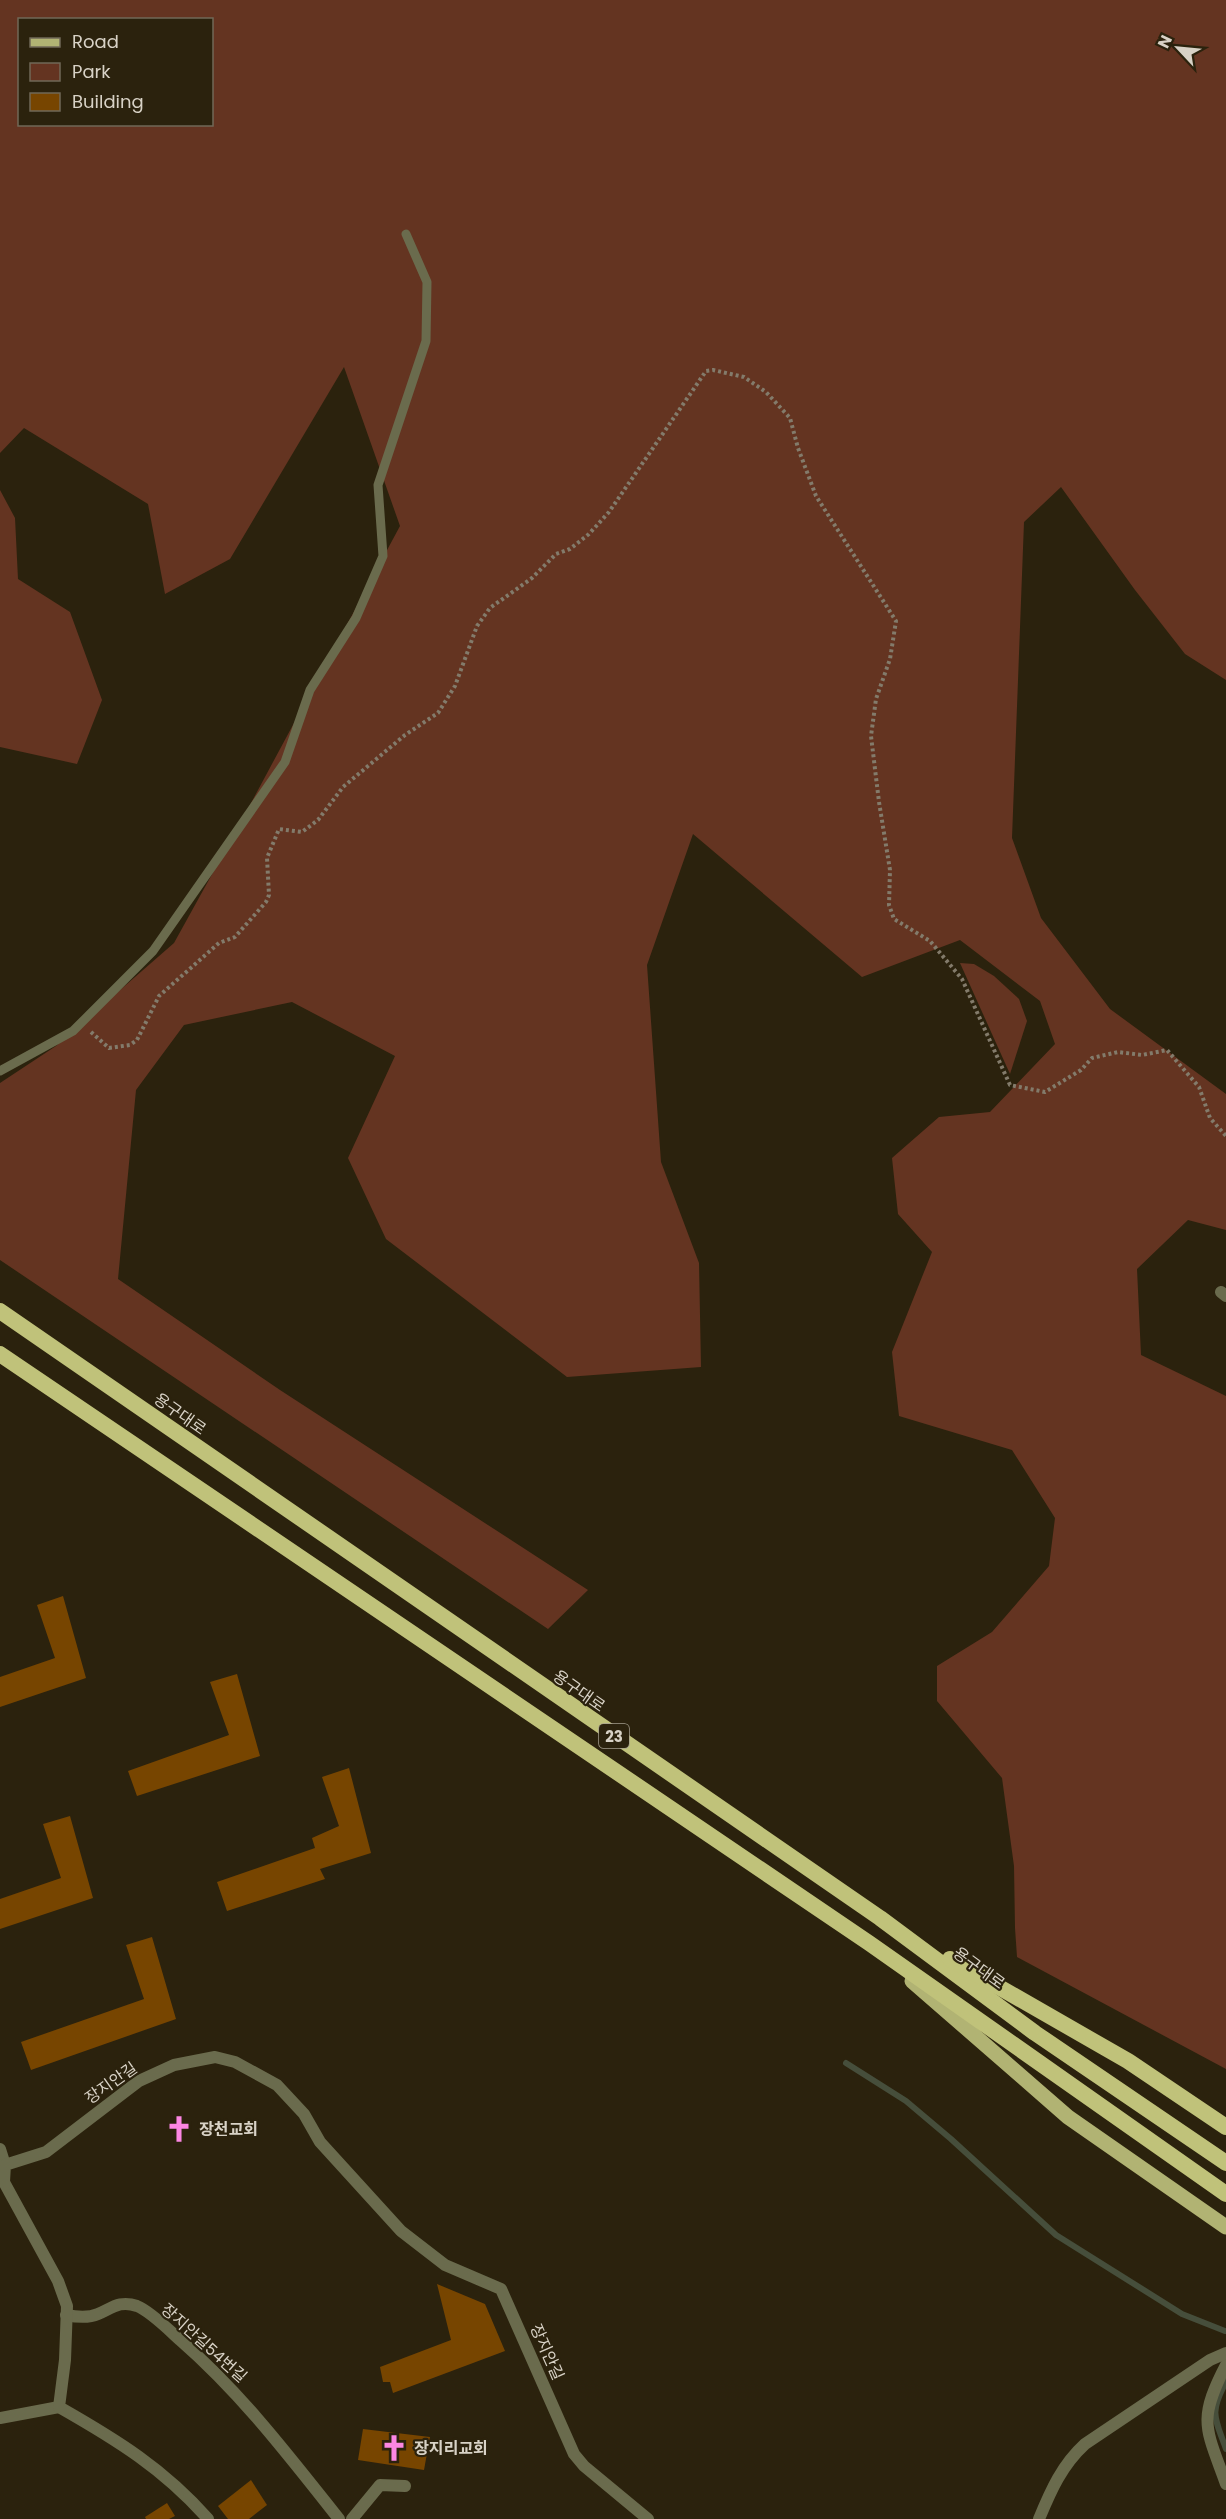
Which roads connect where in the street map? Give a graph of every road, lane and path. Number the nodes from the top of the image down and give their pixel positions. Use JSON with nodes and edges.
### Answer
{"nodes":[{"id":1,"x":406,"y":234,"type":"dead end"},
{"id":2,"x":73,"y":1031,"type":"junction"},
{"id":3,"x":0,"y":1071,"type":"edge"},
{"id":4,"x":1226,"y":1136,"type":"edge"},
{"id":5,"x":0,"y":1311,"type":"edge"},
{"id":6,"x":0,"y":1354,"type":"edge"},
{"id":7,"x":880,"y":1918,"type":"junction"},
{"id":8,"x":869,"y":1943,"type":"junction"},
{"id":9,"x":1226,"y":2127,"type":"edge"},
{"id":10,"x":0,"y":2149,"type":"edge"},
{"id":11,"x":1226,"y":2163,"type":"edge"},
{"id":12,"x":5,"y":2165,"type":"junction"},
{"id":13,"x":1226,"y":2194,"type":"edge"},
{"id":14,"x":1226,"y":2227,"type":"edge"},
{"id":15,"x":66,"y":2315,"type":"junction"},
{"id":16,"x":1226,"y":2354,"type":"edge"},
{"id":17,"x":1226,"y":2365,"type":"edge"},
{"id":18,"x":59,"y":2407,"type":"junction"},
{"id":19,"x":0,"y":2418,"type":"edge"},
{"id":20,"x":1226,"y":2484,"type":"edge"},
{"id":21,"x":405,"y":2486,"type":"dead end"},
{"id":22,"x":208,"y":2519,"type":"edge"},
{"id":23,"x":339,"y":2519,"type":"edge"},
{"id":24,"x":352,"y":2519,"type":"edge"},
{"id":25,"x":648,"y":2519,"type":"edge"},
{"id":26,"x":1040,"y":2519,"type":"edge"}],
"edges":[{"from":1,"to":2,"type":"lane"},
{"from":2,"to":3,"type":"lane"},
{"from":2,"to":4,"type":"path"},
{"from":5,"to":7,"type":"highway","name":"용구대로","number":"23"},
{"from":6,"to":8,"type":"highway","number":"23"},
{"from":7,"to":9,"type":"highway"},
{"from":7,"to":11,"type":"highway","name":"용구대로","number":"23"},
{"from":8,"to":13,"type":"highway","number":"23"},
{"from":8,"to":14,"type":"main road"},
{"from":10,"to":12,"type":"street"},
{"from":12,"to":15,"type":"street"},
{"from":12,"to":25,"type":"street","name":"장지안길"},
{"from":15,"to":18,"type":"street"},
{"from":15,"to":23,"type":"street","name":"장지안길54번길"},
{"from":16,"to":26,"type":"street"},
{"from":17,"to":20,"type":"street"},
{"from":18,"to":19,"type":"street"},
{"from":18,"to":22,"type":"street"},
{"from":21,"to":24,"type":"street"}]}
